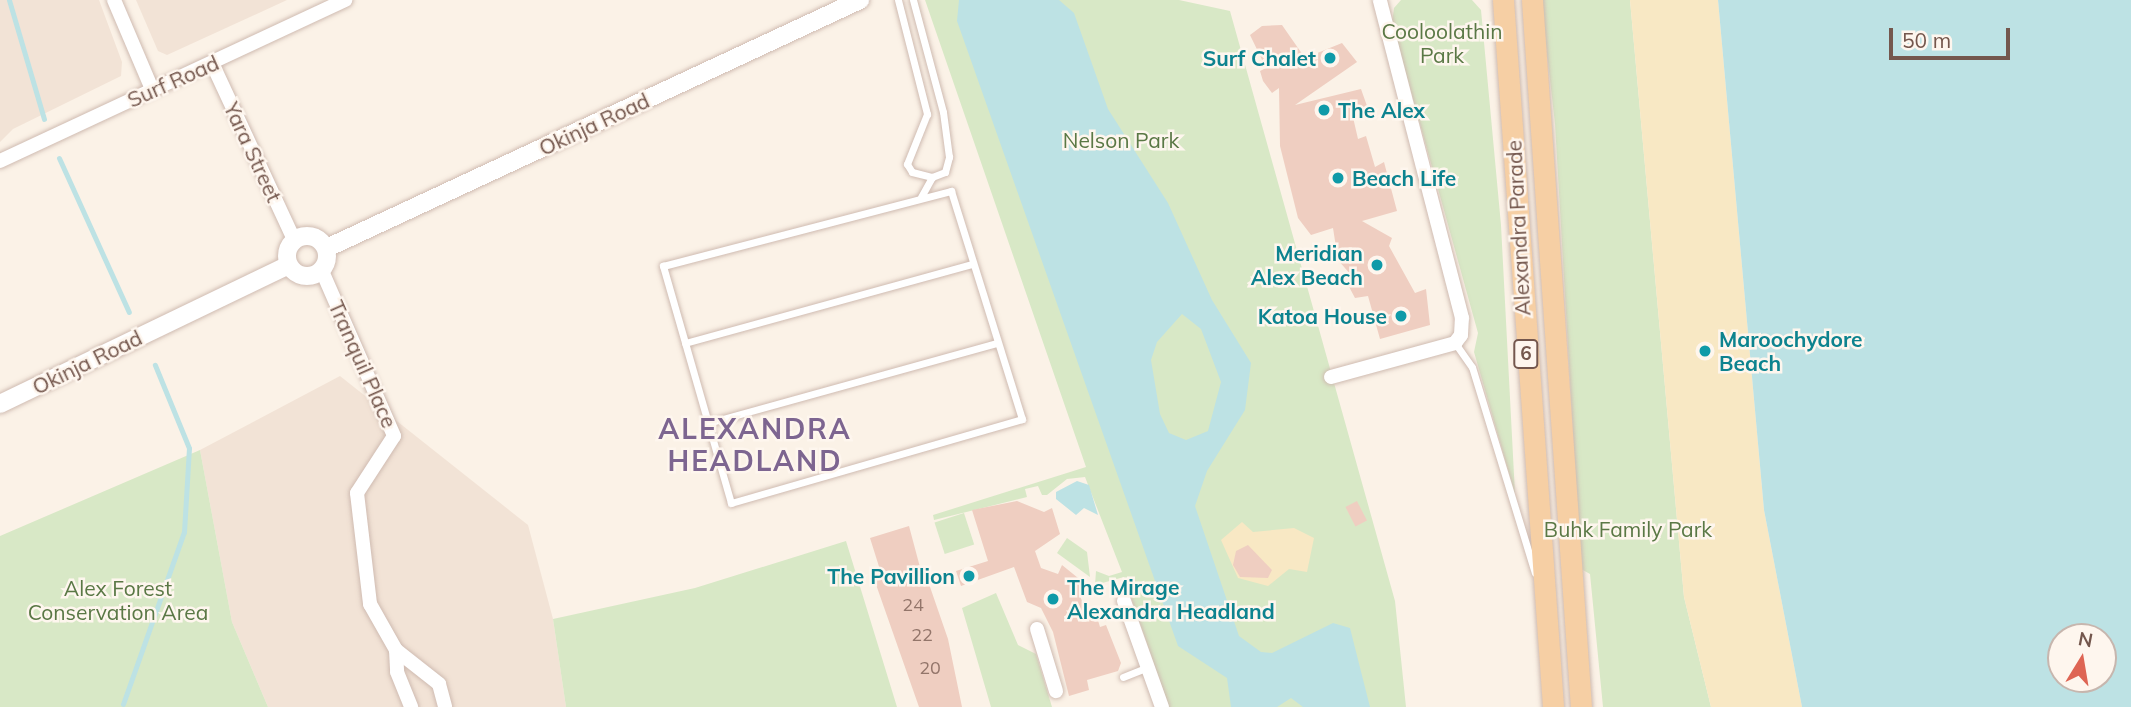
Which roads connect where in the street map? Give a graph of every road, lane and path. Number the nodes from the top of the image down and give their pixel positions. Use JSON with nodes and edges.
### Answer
{"nodes":[{"id":1,"x":114,"y":0,"type":"edge"},
{"id":2,"x":345,"y":0,"type":"edge"},
{"id":3,"x":860,"y":0,"type":"edge"},
{"id":4,"x":898,"y":0,"type":"edge"},
{"id":5,"x":913,"y":0,"type":"edge"},
{"id":6,"x":1380,"y":0,"type":"edge"},
{"id":7,"x":1503,"y":0,"type":"edge"},
{"id":8,"x":1532,"y":0,"type":"edge"},
{"id":9,"x":212,"y":63,"type":"junction"},
{"id":10,"x":152,"y":89,"type":"junction"},
{"id":11,"x":0,"y":161,"type":"edge"},
{"id":12,"x":936,"y":176,"type":"junction"},
{"id":13,"x":951,"y":191,"type":"junction"},
{"id":14,"x":921,"y":197,"type":"junction"},
{"id":15,"x":294,"y":240,"type":"junction"},
{"id":16,"x":329,"y":247,"type":"junction"},
{"id":17,"x":972,"y":264,"type":"junction"},
{"id":18,"x":287,"y":266,"type":"junction"},
{"id":19,"x":322,"y":271,"type":"junction"},
{"id":20,"x":997,"y":342,"type":"junction"},
{"id":21,"x":685,"y":343,"type":"junction"},
{"id":22,"x":1455,"y":343,"type":"junction"},
{"id":23,"x":1331,"y":377,"type":"dead end"},
{"id":24,"x":0,"y":404,"type":"edge"},
{"id":25,"x":708,"y":423,"type":"junction"},
{"id":26,"x":1541,"y":590,"type":"junction"},
{"id":27,"x":1125,"y":601,"type":"dead end"},
{"id":28,"x":1037,"y":629,"type":"dead end"},
{"id":29,"x":396,"y":650,"type":"junction"},
{"id":30,"x":1148,"y":667,"type":"junction"},
{"id":31,"x":1123,"y":677,"type":"dead end"},
{"id":32,"x":1056,"y":691,"type":"dead end"},
{"id":33,"x":1161,"y":704,"type":"edge"},
{"id":34,"x":411,"y":707,"type":"edge"},
{"id":35,"x":445,"y":707,"type":"edge"},
{"id":36,"x":1553,"y":707,"type":"edge"},
{"id":37,"x":1581,"y":707,"type":"edge"}],
"edges":[{"from":1,"to":10,"type":"street"},
{"from":2,"to":9,"type":"street","name":"Surf Road"},
{"from":3,"to":16,"type":"street","name":"Okinja Road"},
{"from":4,"to":12,"type":"lane"},
{"from":5,"to":12,"type":"lane"},
{"from":6,"to":22,"type":"street"},
{"from":7,"to":26,"type":"main road","name":"Alexandra Parade","number":"6"},
{"from":8,"to":37,"type":"main road","name":"Alexandra Parade","number":"6"},
{"from":9,"to":10,"type":"street","name":"Surf Road"},
{"from":9,"to":15,"type":"street","name":"Yara Street"},
{"from":10,"to":11,"type":"street","name":"Surf Road"},
{"from":12,"to":13,"type":"lane"},
{"from":12,"to":14,"type":"lane"},
{"from":13,"to":14,"type":"lane"},
{"from":13,"to":17,"type":"lane"},
{"from":14,"to":21,"type":"lane"},
{"from":15,"to":16,"type":"street"},
{"from":15,"to":18,"type":"street"},
{"from":16,"to":19,"type":"street"},
{"from":17,"to":20,"type":"lane"},
{"from":17,"to":21,"type":"lane"},
{"from":18,"to":19,"type":"street"},
{"from":18,"to":24,"type":"street","name":"Okinja Road"},
{"from":19,"to":29,"type":"street","name":"Tranquil Place"},
{"from":20,"to":25,"type":"lane"},
{"from":20,"to":25,"type":"lane"},
{"from":21,"to":25,"type":"lane"},
{"from":22,"to":23,"type":"street"},
{"from":22,"to":26,"type":"lane"},
{"from":26,"to":36,"type":"main road","name":"Alexandra Parade","number":"6"},
{"from":27,"to":30,"type":"street"},
{"from":28,"to":32,"type":"street"},
{"from":29,"to":34,"type":"street","name":"Tranquil Place"},
{"from":29,"to":35,"type":"street","name":"Tranquil Place"},
{"from":30,"to":31,"type":"lane"},
{"from":30,"to":33,"type":"street"}]}
